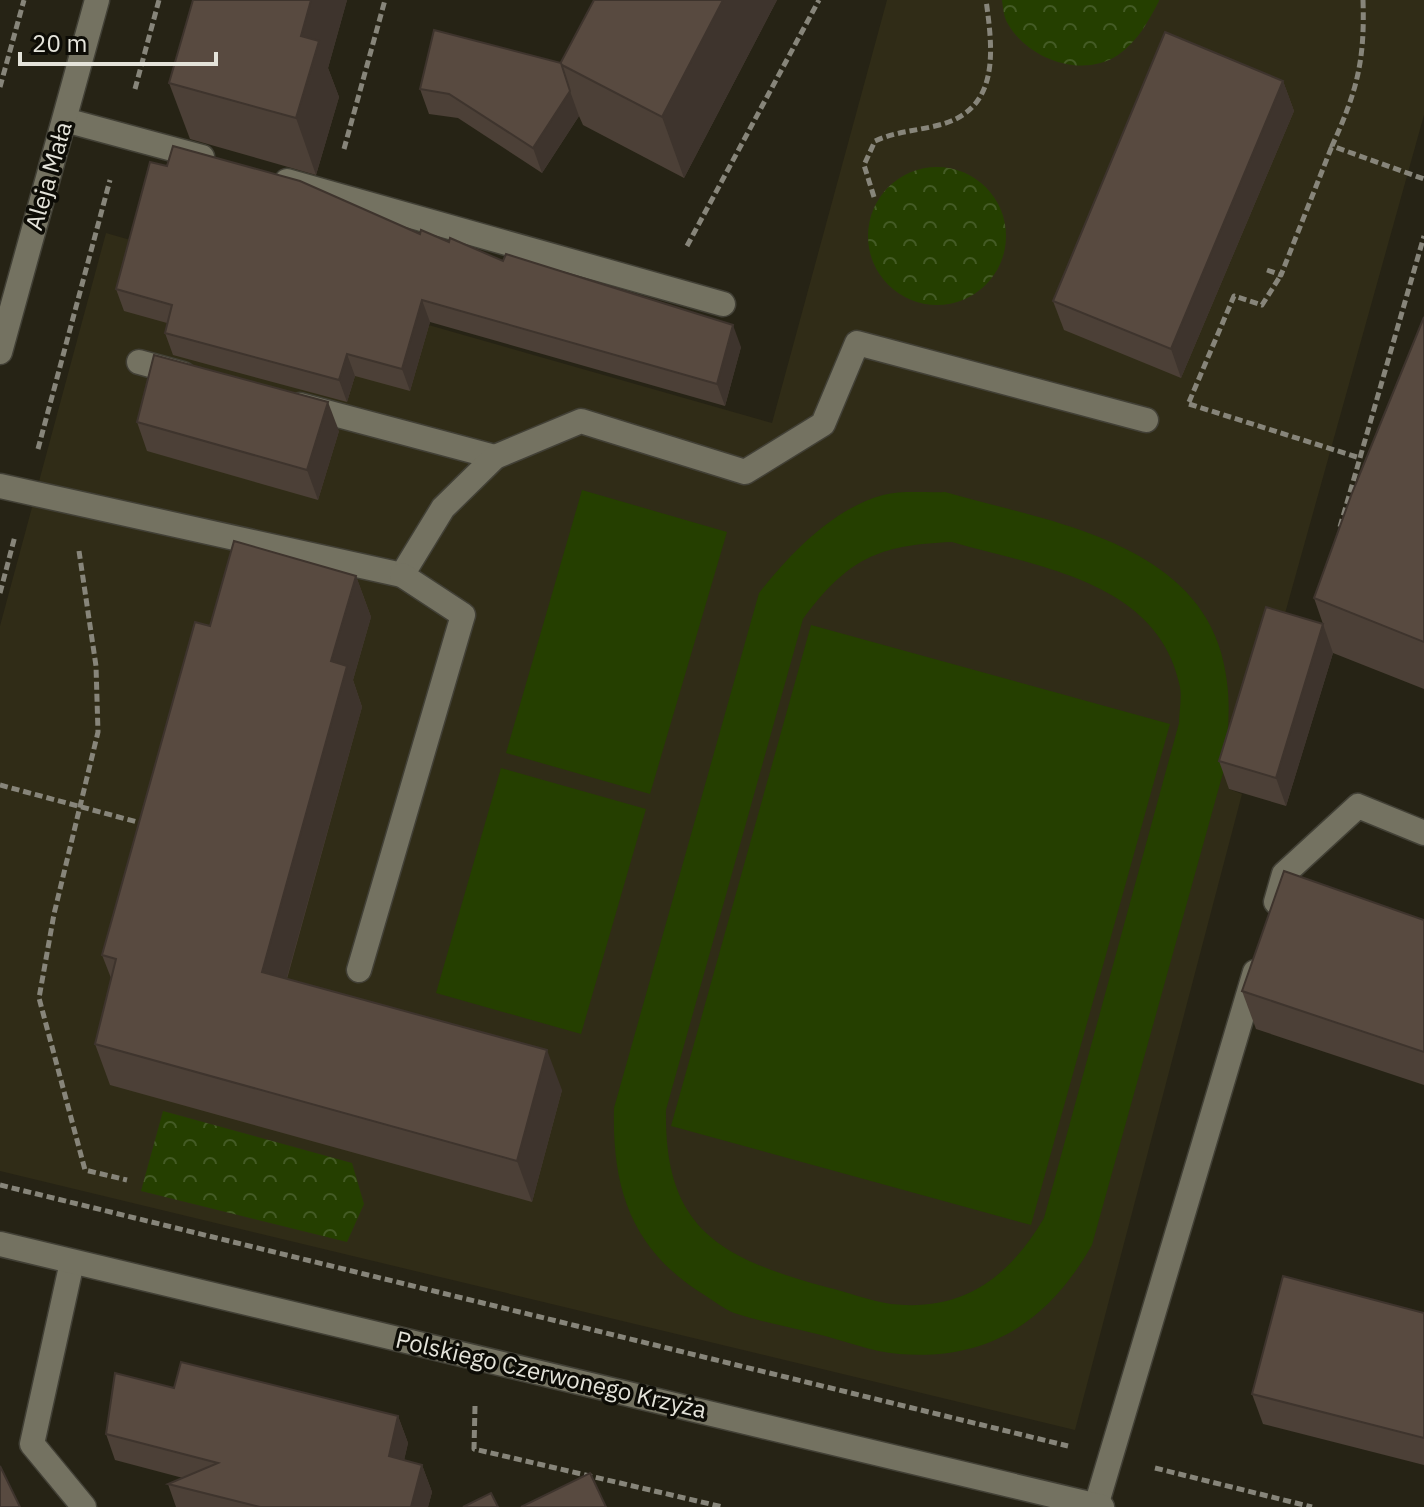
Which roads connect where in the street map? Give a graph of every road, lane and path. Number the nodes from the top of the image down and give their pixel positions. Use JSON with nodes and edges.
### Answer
{"nodes":[{"id":1,"x":24,"y":0,"type":"edge"},
{"id":2,"x":97,"y":0,"type":"edge"},
{"id":3,"x":159,"y":0,"type":"edge"},
{"id":4,"x":385,"y":0,"type":"edge"},
{"id":5,"x":819,"y":0,"type":"edge"},
{"id":6,"x":986,"y":0,"type":"edge"},
{"id":7,"x":1363,"y":0,"type":"edge"},
{"id":8,"x":2,"y":72,"type":"edge"},
{"id":9,"x":0,"y":87,"type":"edge"},
{"id":10,"x":65,"y":120,"type":"junction"},
{"id":11,"x":123,"y":134,"type":"junction"},
{"id":12,"x":1332,"y":146,"type":"junction"},
{"id":13,"x":227,"y":164,"type":"edge"},
{"id":14,"x":257,"y":172,"type":"edge"},
{"id":15,"x":1424,"y":179,"type":"edge"},
{"id":16,"x":331,"y":193,"type":"junction"},
{"id":17,"x":874,"y":197,"type":"dead end"},
{"id":18,"x":1424,"y":236,"type":"edge"},
{"id":19,"x":1267,"y":270,"type":"dead end"},
{"id":20,"x":1281,"y":275,"type":"junction"},
{"id":21,"x":666,"y":287,"type":"junction"},
{"id":22,"x":723,"y":304,"type":"dead end"},
{"id":23,"x":0,"y":352,"type":"edge"},
{"id":24,"x":139,"y":362,"type":"dead end"},
{"id":25,"x":201,"y":379,"type":"edge"},
{"id":26,"x":278,"y":399,"type":"edge"},
{"id":27,"x":1188,"y":404,"type":"junction"},
{"id":28,"x":1146,"y":420,"type":"joint"},
{"id":29,"x":495,"y":457,"type":"junction"},
{"id":30,"x":1360,"y":458,"type":"junction"},
{"id":31,"x":0,"y":486,"type":"edge"},
{"id":32,"x":27,"y":492,"type":"junction"},
{"id":33,"x":72,"y":502,"type":"junction"},
{"id":34,"x":1340,"y":529,"type":"edge"},
{"id":35,"x":402,"y":575,"type":"junction"},
{"id":36,"x":0,"y":593,"type":"edge"},
{"id":37,"x":0,"y":785,"type":"edge"},
{"id":38,"x":80,"y":806,"type":"junction"},
{"id":39,"x":141,"y":823,"type":"edge"},
{"id":40,"x":1424,"y":833,"type":"edge"},
{"id":41,"x":1271,"y":918,"type":"edge"},
{"id":42,"x":1262,"y":948,"type":"edge"},
{"id":43,"x":359,"y":970,"type":"dead end"},
{"id":44,"x":127,"y":1180,"type":"dead end"},
{"id":45,"x":0,"y":1185,"type":"edge"},
{"id":46,"x":0,"y":1244,"type":"edge"},
{"id":47,"x":72,"y":1262,"type":"junction"},
{"id":48,"x":475,"y":1399,"type":"dead end"},
{"id":49,"x":1111,"y":1457,"type":"junction"},
{"id":50,"x":1093,"y":1506,"type":"edge"},
{"id":51,"x":84,"y":1507,"type":"edge"},
{"id":52,"x":723,"y":1507,"type":"edge"},
{"id":53,"x":1312,"y":1507,"type":"edge"}],
"edges":[{"from":1,"to":8,"type":"path"},
{"from":2,"to":10,"type":"street","name":"Aleja Mała"},
{"from":3,"to":11,"type":"path"},
{"from":4,"to":16,"type":"path"},
{"from":5,"to":21,"type":"path"},
{"from":6,"to":17,"type":"path"},
{"from":7,"to":12,"type":"path"},
{"from":8,"to":9,"type":"path"},
{"from":10,"to":11,"type":"street"},
{"from":10,"to":23,"type":"street","name":"Aleja Mała"},
{"from":11,"to":13,"type":"street"},
{"from":11,"to":32,"type":"path"},
{"from":12,"to":15,"type":"path"},
{"from":12,"to":20,"type":"path"},
{"from":14,"to":16,"type":"street"},
{"from":16,"to":21,"type":"street"},
{"from":18,"to":30,"type":"path"},
{"from":19,"to":20,"type":"path"},
{"from":20,"to":27,"type":"path"},
{"from":21,"to":22,"type":"street"},
{"from":24,"to":25,"type":"street"},
{"from":26,"to":29,"type":"street"},
{"from":27,"to":28,"type":"path"},
{"from":27,"to":30,"type":"path"},
{"from":28,"to":29,"type":"street"},
{"from":29,"to":35,"type":"street"},
{"from":30,"to":34,"type":"path"},
{"from":31,"to":32,"type":"street"},
{"from":32,"to":33,"type":"street"},
{"from":32,"to":36,"type":"path"},
{"from":33,"to":35,"type":"street"},
{"from":33,"to":38,"type":"path"},
{"from":35,"to":43,"type":"street"},
{"from":37,"to":38,"type":"path"},
{"from":38,"to":39,"type":"path"},
{"from":38,"to":44,"type":"path"},
{"from":40,"to":41,"type":"street"},
{"from":42,"to":49,"type":"street"},
{"from":45,"to":49,"type":"path"},
{"from":46,"to":47,"type":"street","name":"Polskiego Czerwonego Krzyża"},
{"from":47,"to":50,"type":"street","name":"Polskiego Czerwonego Krzyża"},
{"from":47,"to":51,"type":"street"},
{"from":48,"to":52,"type":"path"},
{"from":49,"to":50,"type":"street"},
{"from":49,"to":53,"type":"path"}]}
